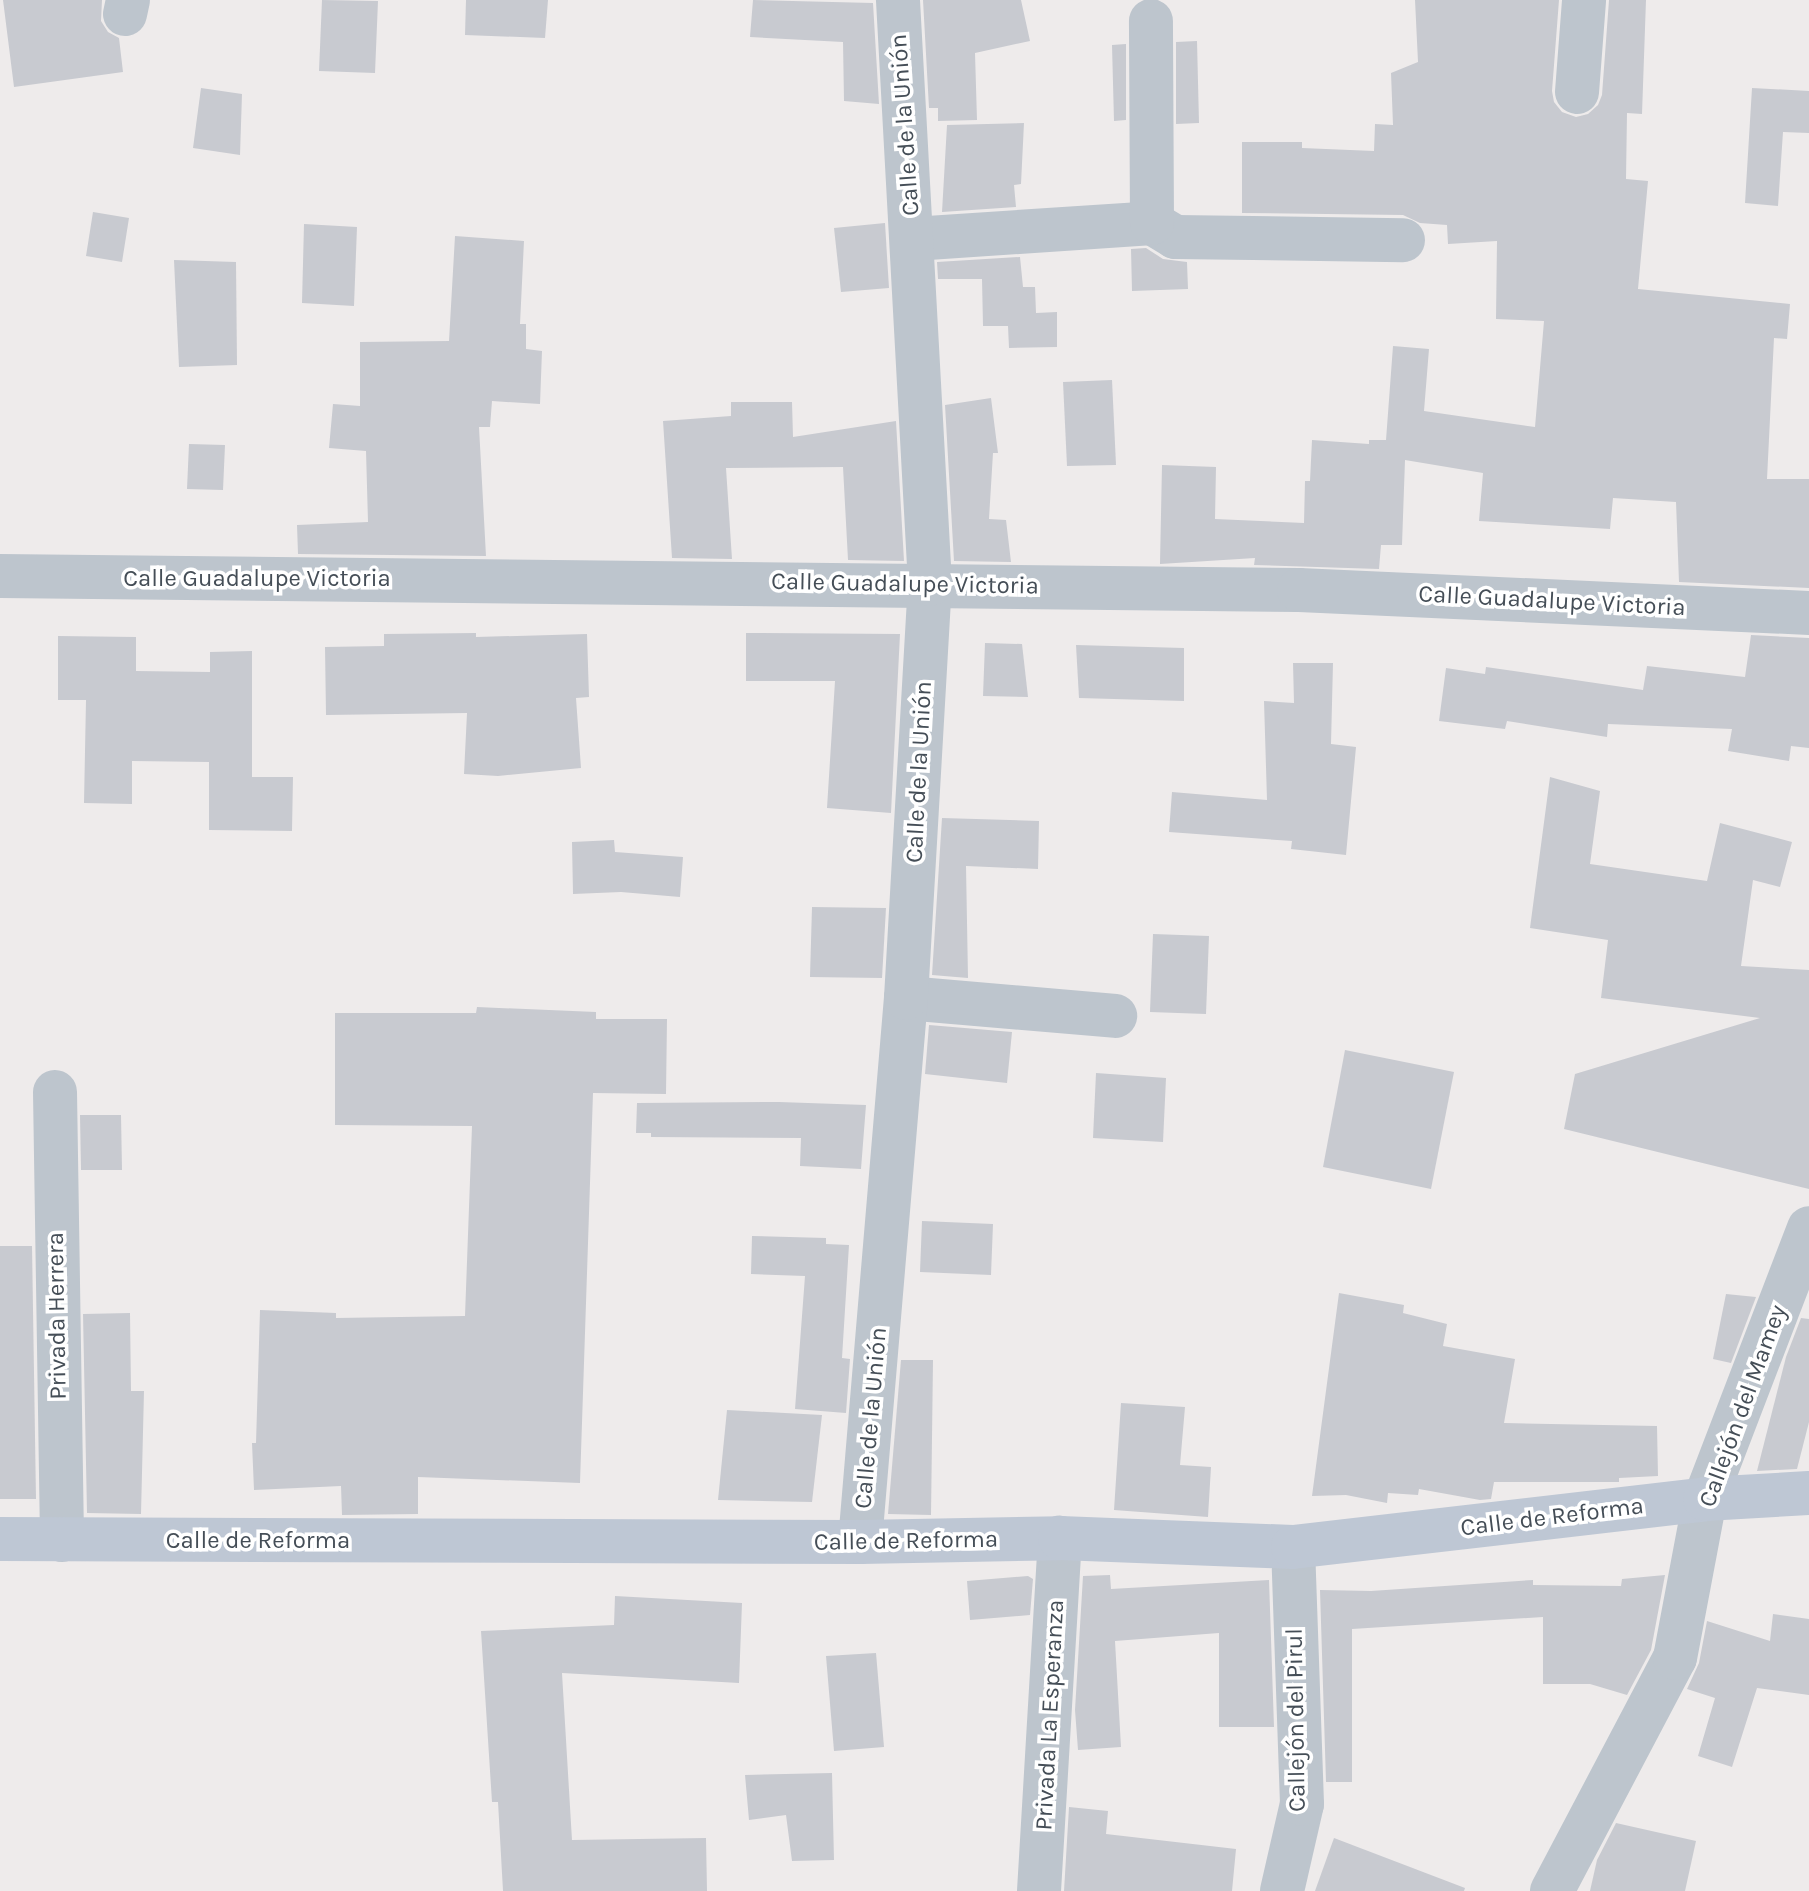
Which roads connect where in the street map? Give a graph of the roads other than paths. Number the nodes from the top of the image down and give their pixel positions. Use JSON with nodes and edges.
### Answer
{"nodes":[{"id":1,"x":898,"y":0,"type":"edge"},
{"id":2,"x":1584,"y":0,"type":"edge"},
{"id":3,"x":1151,"y":21,"type":"dead end"},
{"id":4,"x":1577,"y":92,"type":"dead end"},
{"id":5,"x":1152,"y":223,"type":"junction"},
{"id":6,"x":913,"y":239,"type":"junction"},
{"id":7,"x":1403,"y":240,"type":"dead end"},
{"id":8,"x":0,"y":576,"type":"edge"},
{"id":9,"x":930,"y":584,"type":"junction"},
{"id":10,"x":1809,"y":613,"type":"edge"},
{"id":11,"x":906,"y":998,"type":"junction"},
{"id":12,"x":1115,"y":1016,"type":"dead end"},
{"id":13,"x":55,"y":1092,"type":"dead end"},
{"id":14,"x":1809,"y":1228,"type":"edge"},
{"id":15,"x":1809,"y":1493,"type":"edge"},
{"id":16,"x":1705,"y":1499,"type":"junction"},
{"id":17,"x":1060,"y":1538,"type":"junction"},
{"id":18,"x":0,"y":1539,"type":"edge"},
{"id":19,"x":62,"y":1540,"type":"junction"},
{"id":20,"x":860,"y":1542,"type":"junction"},
{"id":21,"x":1293,"y":1547,"type":"junction"},
{"id":22,"x":1039,"y":1891,"type":"edge"},
{"id":23,"x":1282,"y":1891,"type":"edge"},
{"id":24,"x":1552,"y":1891,"type":"edge"}],
"edges":[{"from":1,"to":6,"type":"street","name":"Calle de la Unión"},
{"from":2,"to":4,"type":"street"},
{"from":3,"to":5,"type":"street"},
{"from":5,"to":6,"type":"street"},
{"from":5,"to":7,"type":"street"},
{"from":6,"to":9,"type":"street","name":"Calle de la Unión"},
{"from":8,"to":9,"type":"street","name":"Calle Guadalupe Victoria"},
{"from":9,"to":10,"type":"street","name":"Calle Guadalupe Victoria"},
{"from":9,"to":11,"type":"street","name":"Calle de la Unión"},
{"from":11,"to":12,"type":"street"},
{"from":11,"to":20,"type":"street","name":"Calle de la Unión"},
{"from":13,"to":19,"type":"street","name":"Privada Herrera"},
{"from":14,"to":16,"type":"street","name":"Callejón del Mamey"},
{"from":15,"to":16,"type":"main road","name":"Calle de Reforma"},
{"from":16,"to":21,"type":"main road","name":"Calle de Reforma"},
{"from":16,"to":24,"type":"street","name":"Callejón del Mamey"},
{"from":17,"to":20,"type":"main road","name":"Calle de Reforma"},
{"from":17,"to":21,"type":"main road","name":"Calle de Reforma"},
{"from":17,"to":22,"type":"street","name":"Privada La Esperanza"},
{"from":18,"to":19,"type":"main road","name":"Calle de Reforma"},
{"from":19,"to":20,"type":"main road","name":"Calle de Reforma"},
{"from":21,"to":23,"type":"street","name":"Callejón del Pirul"}]}
